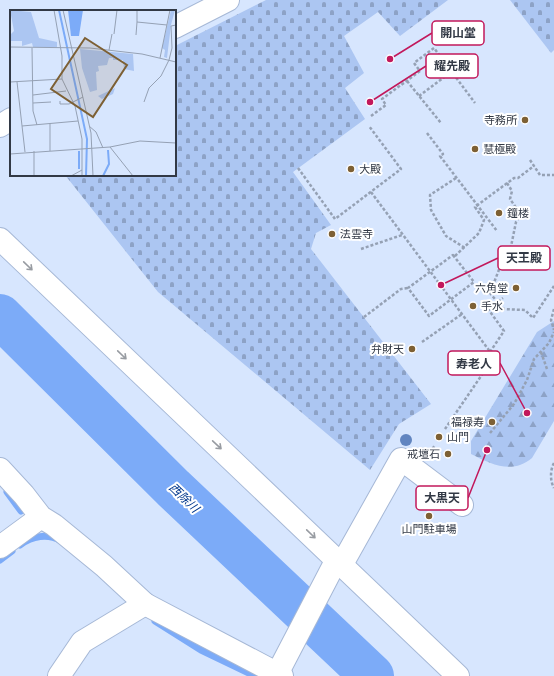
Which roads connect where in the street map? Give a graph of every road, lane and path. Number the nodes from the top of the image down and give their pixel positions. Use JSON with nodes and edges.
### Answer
{"nodes":[{"id":1,"x":228,"y":0,"type":"edge"},
{"id":2,"x":176,"y":26,"type":"edge"},
{"id":3,"x":451,"y":72,"type":"junction"},
{"id":4,"x":407,"y":81,"type":"junction"},
{"id":5,"x":419,"y":96,"type":"junction"},
{"id":6,"x":476,"y":103,"type":"dead end"},
{"id":7,"x":371,"y":116,"type":"dead end"},
{"id":8,"x":10,"y":120,"type":"edge"},
{"id":9,"x":441,"y":123,"type":"dead end"},
{"id":10,"x":0,"y":126,"type":"edge"},
{"id":11,"x":369,"y":126,"type":"dead end"},
{"id":12,"x":427,"y":133,"type":"dead end"},
{"id":13,"x":530,"y":160,"type":"dead end"},
{"id":14,"x":534,"y":166,"type":"junction"},
{"id":15,"x":298,"y":168,"type":"dead end"},
{"id":16,"x":554,"y":175,"type":"edge"},
{"id":17,"x":456,"y":178,"type":"junction"},
{"id":18,"x":507,"y":183,"type":"junction"},
{"id":19,"x":371,"y":192,"type":"junction"},
{"id":20,"x":478,"y":205,"type":"junction"},
{"id":21,"x":497,"y":231,"type":"dead end"},
{"id":22,"x":402,"y":234,"type":"junction"},
{"id":23,"x":0,"y":239,"type":"edge"},
{"id":24,"x":465,"y":248,"type":"junction"},
{"id":25,"x":361,"y":249,"type":"dead end"},
{"id":26,"x":455,"y":256,"type":"junction"},
{"id":27,"x":430,"y":272,"type":"junction"},
{"id":28,"x":554,"y":286,"type":"edge"},
{"id":29,"x":408,"y":288,"type":"junction"},
{"id":30,"x":503,"y":298,"type":"dead end"},
{"id":31,"x":451,"y":299,"type":"junction"},
{"id":32,"x":497,"y":302,"type":"junction"},
{"id":33,"x":554,"y":309,"type":"edge"},
{"id":34,"x":462,"y":314,"type":"junction"},
{"id":35,"x":364,"y":317,"type":"dead end"},
{"id":36,"x":554,"y":331,"type":"edge"},
{"id":37,"x":422,"y":342,"type":"dead end"},
{"id":38,"x":490,"y":352,"type":"junction"},
{"id":39,"x":541,"y":352,"type":"junction"},
{"id":40,"x":547,"y":369,"type":"dead end"},
{"id":41,"x":445,"y":429,"type":"dead end"},
{"id":42,"x":490,"y":433,"type":"dead end"},
{"id":43,"x":554,"y":463,"type":"edge"},
{"id":44,"x":0,"y":469,"type":"edge"},
{"id":45,"x":554,"y":488,"type":"edge"},
{"id":46,"x":462,"y":505,"type":"dead end"},
{"id":47,"x":41,"y":517,"type":"junction"},
{"id":48,"x":0,"y":547,"type":"edge"},
{"id":49,"x":339,"y":562,"type":"junction"},
{"id":50,"x":146,"y":604,"type":"junction"},
{"id":51,"x":59,"y":676,"type":"edge"},
{"id":52,"x":278,"y":676,"type":"edge"},
{"id":53,"x":458,"y":676,"type":"edge"}],
"edges":[{"from":1,"to":2,"type":"street"},
{"from":3,"to":4,"type":"path"},
{"from":3,"to":5,"type":"path"},
{"from":3,"to":6,"type":"path"},
{"from":4,"to":5,"type":"path"},
{"from":4,"to":7,"type":"path"},
{"from":5,"to":9,"type":"path"},
{"from":8,"to":10,"type":"street"},
{"from":11,"to":19,"type":"path"},
{"from":12,"to":17,"type":"path"},
{"from":13,"to":14,"type":"path"},
{"from":14,"to":16,"type":"path"},
{"from":14,"to":18,"type":"path"},
{"from":15,"to":19,"type":"path"},
{"from":17,"to":20,"type":"path"},
{"from":17,"to":24,"type":"path"},
{"from":18,"to":20,"type":"path"},
{"from":18,"to":32,"type":"path"},
{"from":19,"to":22,"type":"path"},
{"from":20,"to":21,"type":"path"},
{"from":20,"to":24,"type":"path"},
{"from":22,"to":25,"type":"path"},
{"from":22,"to":27,"type":"path"},
{"from":23,"to":49,"type":"street","one_way":true},
{"from":24,"to":26,"type":"path"},
{"from":26,"to":27,"type":"path"},
{"from":26,"to":31,"type":"path"},
{"from":27,"to":29,"type":"path"},
{"from":27,"to":31,"type":"path"},
{"from":28,"to":32,"type":"path"},
{"from":29,"to":31,"type":"path"},
{"from":29,"to":35,"type":"path"},
{"from":30,"to":32,"type":"path"},
{"from":31,"to":34,"type":"path"},
{"from":32,"to":38,"type":"path"},
{"from":33,"to":36,"type":"path"},
{"from":34,"to":37,"type":"path"},
{"from":34,"to":38,"type":"path"},
{"from":36,"to":39,"type":"path"},
{"from":38,"to":41,"type":"path"},
{"from":39,"to":40,"type":"path"},
{"from":39,"to":42,"type":"path"},
{"from":43,"to":45,"type":"path"},
{"from":44,"to":47,"type":"street"},
{"from":46,"to":49,"type":"street"},
{"from":47,"to":48,"type":"street"},
{"from":47,"to":50,"type":"street"},
{"from":49,"to":52,"type":"street"},
{"from":49,"to":53,"type":"street"},
{"from":50,"to":51,"type":"street"},
{"from":50,"to":52,"type":"street"}]}
